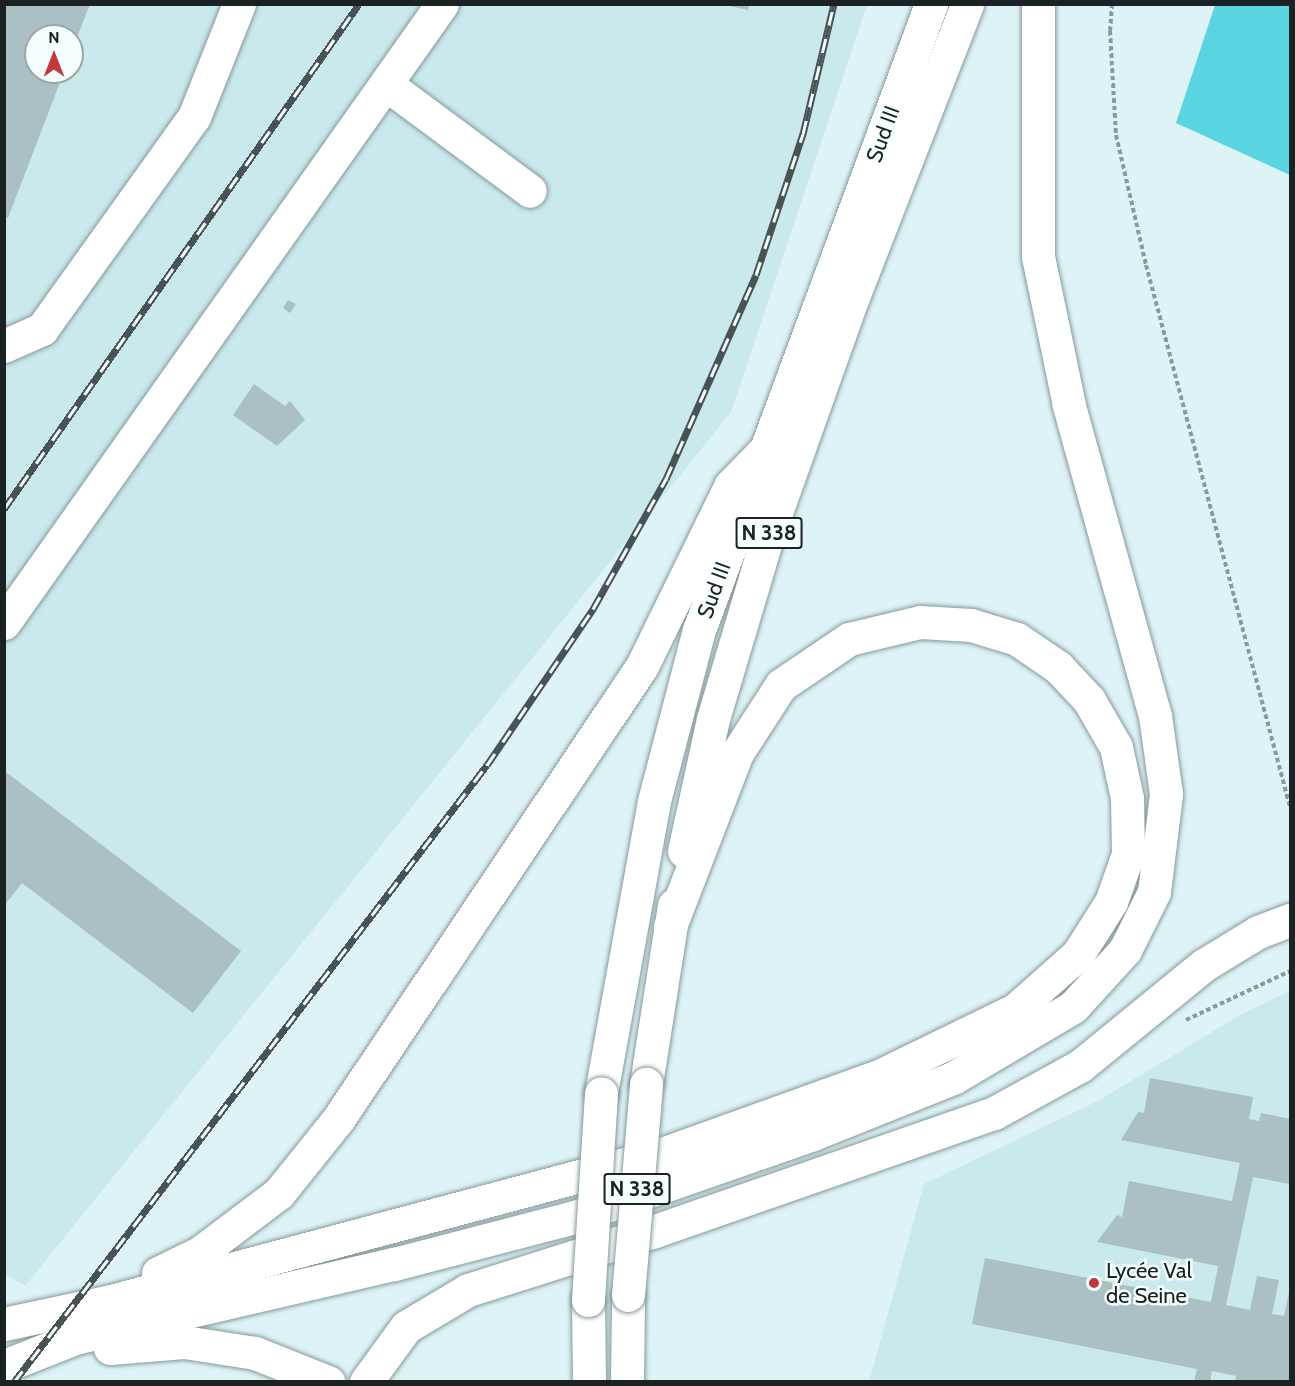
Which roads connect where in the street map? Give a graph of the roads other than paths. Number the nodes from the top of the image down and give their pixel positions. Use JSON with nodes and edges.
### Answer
{"nodes":[{"id":1,"x":239,"y":4,"type":"edge"},
{"id":2,"x":442,"y":4,"type":"edge"},
{"id":3,"x":931,"y":4,"type":"edge"},
{"id":4,"x":967,"y":4,"type":"edge"},
{"id":5,"x":1038,"y":4,"type":"edge"},
{"id":6,"x":386,"y":84,"type":"junction"},
{"id":7,"x":530,"y":191,"type":"dead end"},
{"id":8,"x":4,"y":346,"type":"edge"},
{"id":9,"x":765,"y":450,"type":"junction"},
{"id":10,"x":4,"y":623,"type":"edge"},
{"id":11,"x":1290,"y":920,"type":"edge"},
{"id":12,"x":670,"y":927,"type":"junction"},
{"id":13,"x":20,"y":1320,"type":"edge"},
{"id":14,"x":4,"y":1366,"type":"edge"},
{"id":15,"x":328,"y":1382,"type":"edge"},
{"id":16,"x":366,"y":1382,"type":"edge"},
{"id":17,"x":589,"y":1382,"type":"edge"},
{"id":18,"x":627,"y":1382,"type":"edge"}],
"edges":[{"from":1,"to":8,"type":"main road"},
{"from":2,"to":6,"type":"main road"},
{"from":3,"to":9,"type":"main road","name":"Sud III","number":"N 338"},
{"from":4,"to":12,"type":"main road","name":"Sud III","number":"N 338"},
{"from":5,"to":14,"type":"main road"},
{"from":6,"to":7,"type":"main road"},
{"from":6,"to":10,"type":"main road"},
{"from":9,"to":13,"type":"main road"},
{"from":9,"to":17,"type":"main road","name":"Sud III","number":"N 338","bridge":true},
{"from":11,"to":16,"type":"main road"},
{"from":12,"to":13,"type":"main road"},
{"from":12,"to":18,"type":"main road","name":"Sud III","number":"N 338","bridge":true},
{"from":14,"to":15,"type":"main road"}]}
